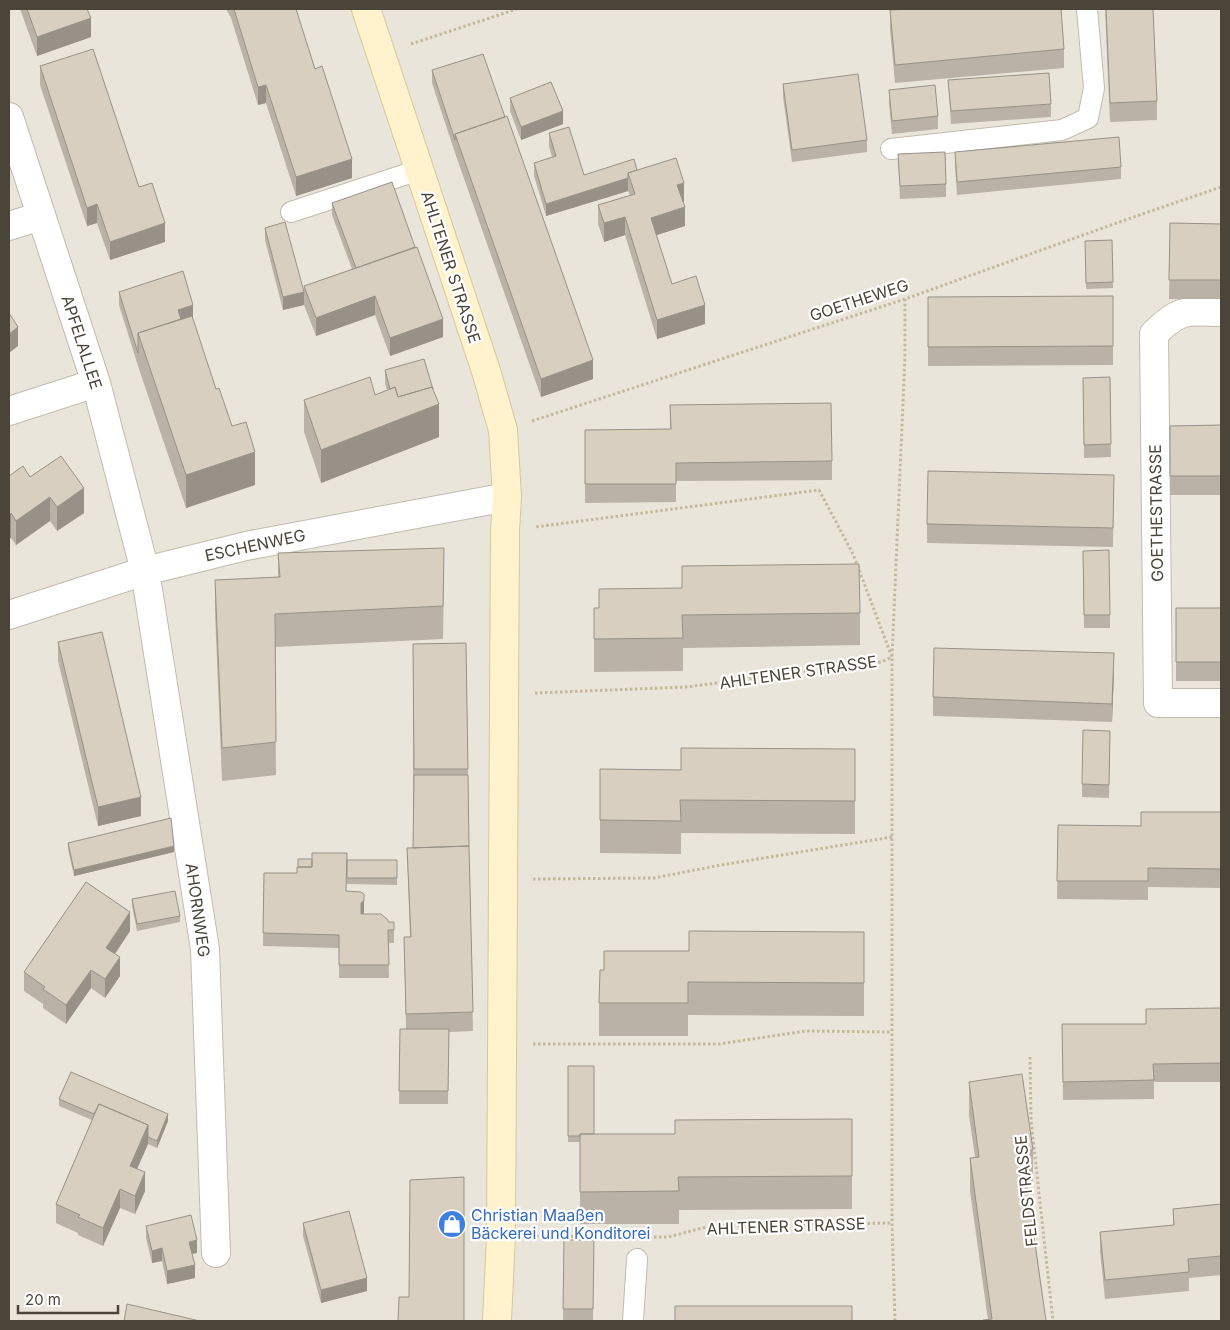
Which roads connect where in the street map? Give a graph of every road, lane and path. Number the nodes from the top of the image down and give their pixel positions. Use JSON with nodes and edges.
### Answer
{"nodes":[{"id":1,"x":366,"y":9,"type":"edge"},
{"id":2,"x":517,"y":9,"type":"edge"},
{"id":3,"x":1087,"y":9,"type":"edge"},
{"id":4,"x":380,"y":54,"type":"junction"},
{"id":5,"x":9,"y":117,"type":"edge"},
{"id":6,"x":891,"y":149,"type":"dead end"},
{"id":7,"x":419,"y":170,"type":"junction"},
{"id":8,"x":1221,"y":187,"type":"edge"},
{"id":9,"x":291,"y":212,"type":"dead end"},
{"id":10,"x":41,"y":216,"type":"junction"},
{"id":11,"x":9,"y":226,"type":"edge"},
{"id":12,"x":905,"y":298,"type":"junction"},
{"id":13,"x":1221,"y":312,"type":"edge"},
{"id":14,"x":96,"y":384,"type":"junction"},
{"id":15,"x":9,"y":411,"type":"edge"},
{"id":16,"x":503,"y":430,"type":"junction"},
{"id":17,"x":507,"y":497,"type":"junction"},
{"id":18,"x":505,"y":531,"type":"junction"},
{"id":19,"x":145,"y":571,"type":"junction"},
{"id":20,"x":9,"y":615,"type":"edge"},
{"id":21,"x":892,"y":657,"type":"junction"},
{"id":22,"x":504,"y":694,"type":"junction"},
{"id":23,"x":1221,"y":702,"type":"edge"},
{"id":24,"x":892,"y":837,"type":"junction"},
{"id":25,"x":503,"y":879,"type":"junction"},
{"id":26,"x":892,"y":1032,"type":"junction"},
{"id":27,"x":502,"y":1044,"type":"junction"},
{"id":28,"x":1030,"y":1057,"type":"dead end"},
{"id":29,"x":892,"y":1223,"type":"junction"},
{"id":30,"x":501,"y":1236,"type":"junction"},
{"id":31,"x":629,"y":1237,"type":"dead end"},
{"id":32,"x":649,"y":1237,"type":"dead end"},
{"id":33,"x":216,"y":1253,"type":"dead end"},
{"id":34,"x":637,"y":1259,"type":"dead end"},
{"id":35,"x":497,"y":1321,"type":"edge"},
{"id":36,"x":632,"y":1321,"type":"edge"},
{"id":37,"x":895,"y":1321,"type":"edge"},
{"id":38,"x":1053,"y":1321,"type":"edge"}],
"edges":[{"from":1,"to":4,"type":"main road","name":"AHLTENER STRASSE"},
{"from":2,"to":4,"type":"path"},
{"from":3,"to":6,"type":"lane"},
{"from":4,"to":7,"type":"main road","name":"AHLTENER STRASSE"},
{"from":5,"to":10,"type":"street","name":"APFELALLEE"},
{"from":7,"to":9,"type":"lane"},
{"from":7,"to":16,"type":"main road","name":"AHLTENER STRASSE"},
{"from":8,"to":12,"type":"path","name":"GOETHEWEG"},
{"from":10,"to":11,"type":"street"},
{"from":10,"to":14,"type":"street","name":"APFELALLEE"},
{"from":12,"to":16,"type":"path","name":"GOETHEWEG"},
{"from":12,"to":21,"type":"path"},
{"from":13,"to":23,"type":"street","name":"GOETHESTRASSE"},
{"from":14,"to":15,"type":"street"},
{"from":14,"to":19,"type":"street","name":"APFELALLEE"},
{"from":16,"to":17,"type":"main road","name":"AHLTENER STRASSE"},
{"from":17,"to":18,"type":"main road","name":"AHLTENER STRASSE"},
{"from":17,"to":19,"type":"street","name":"ESCHENWEG"},
{"from":18,"to":21,"type":"path","name":"AHLTENER STRASSE"},
{"from":18,"to":22,"type":"main road","name":"AHLTENER STRASSE"},
{"from":19,"to":20,"type":"street","name":"ESCHENWEG"},
{"from":19,"to":33,"type":"street","name":"AHORNWEG"},
{"from":21,"to":22,"type":"path","name":"AHLTENER STRASSE"},
{"from":21,"to":24,"type":"path"},
{"from":22,"to":25,"type":"main road","name":"AHLTENER STRASSE"},
{"from":24,"to":25,"type":"path"},
{"from":24,"to":26,"type":"path"},
{"from":25,"to":27,"type":"main road","name":"AHLTENER STRASSE"},
{"from":26,"to":27,"type":"path"},
{"from":26,"to":29,"type":"path"},
{"from":27,"to":30,"type":"main road","name":"AHLTENER STRASSE"},
{"from":28,"to":38,"type":"path","name":"FELDSTRASSE"},
{"from":29,"to":32,"type":"path","name":"AHLTENER STRASSE"},
{"from":29,"to":37,"type":"path"},
{"from":30,"to":31,"type":"path"},
{"from":30,"to":35,"type":"main road","name":"AHLTENER STRASSE"},
{"from":34,"to":36,"type":"lane"}]}
